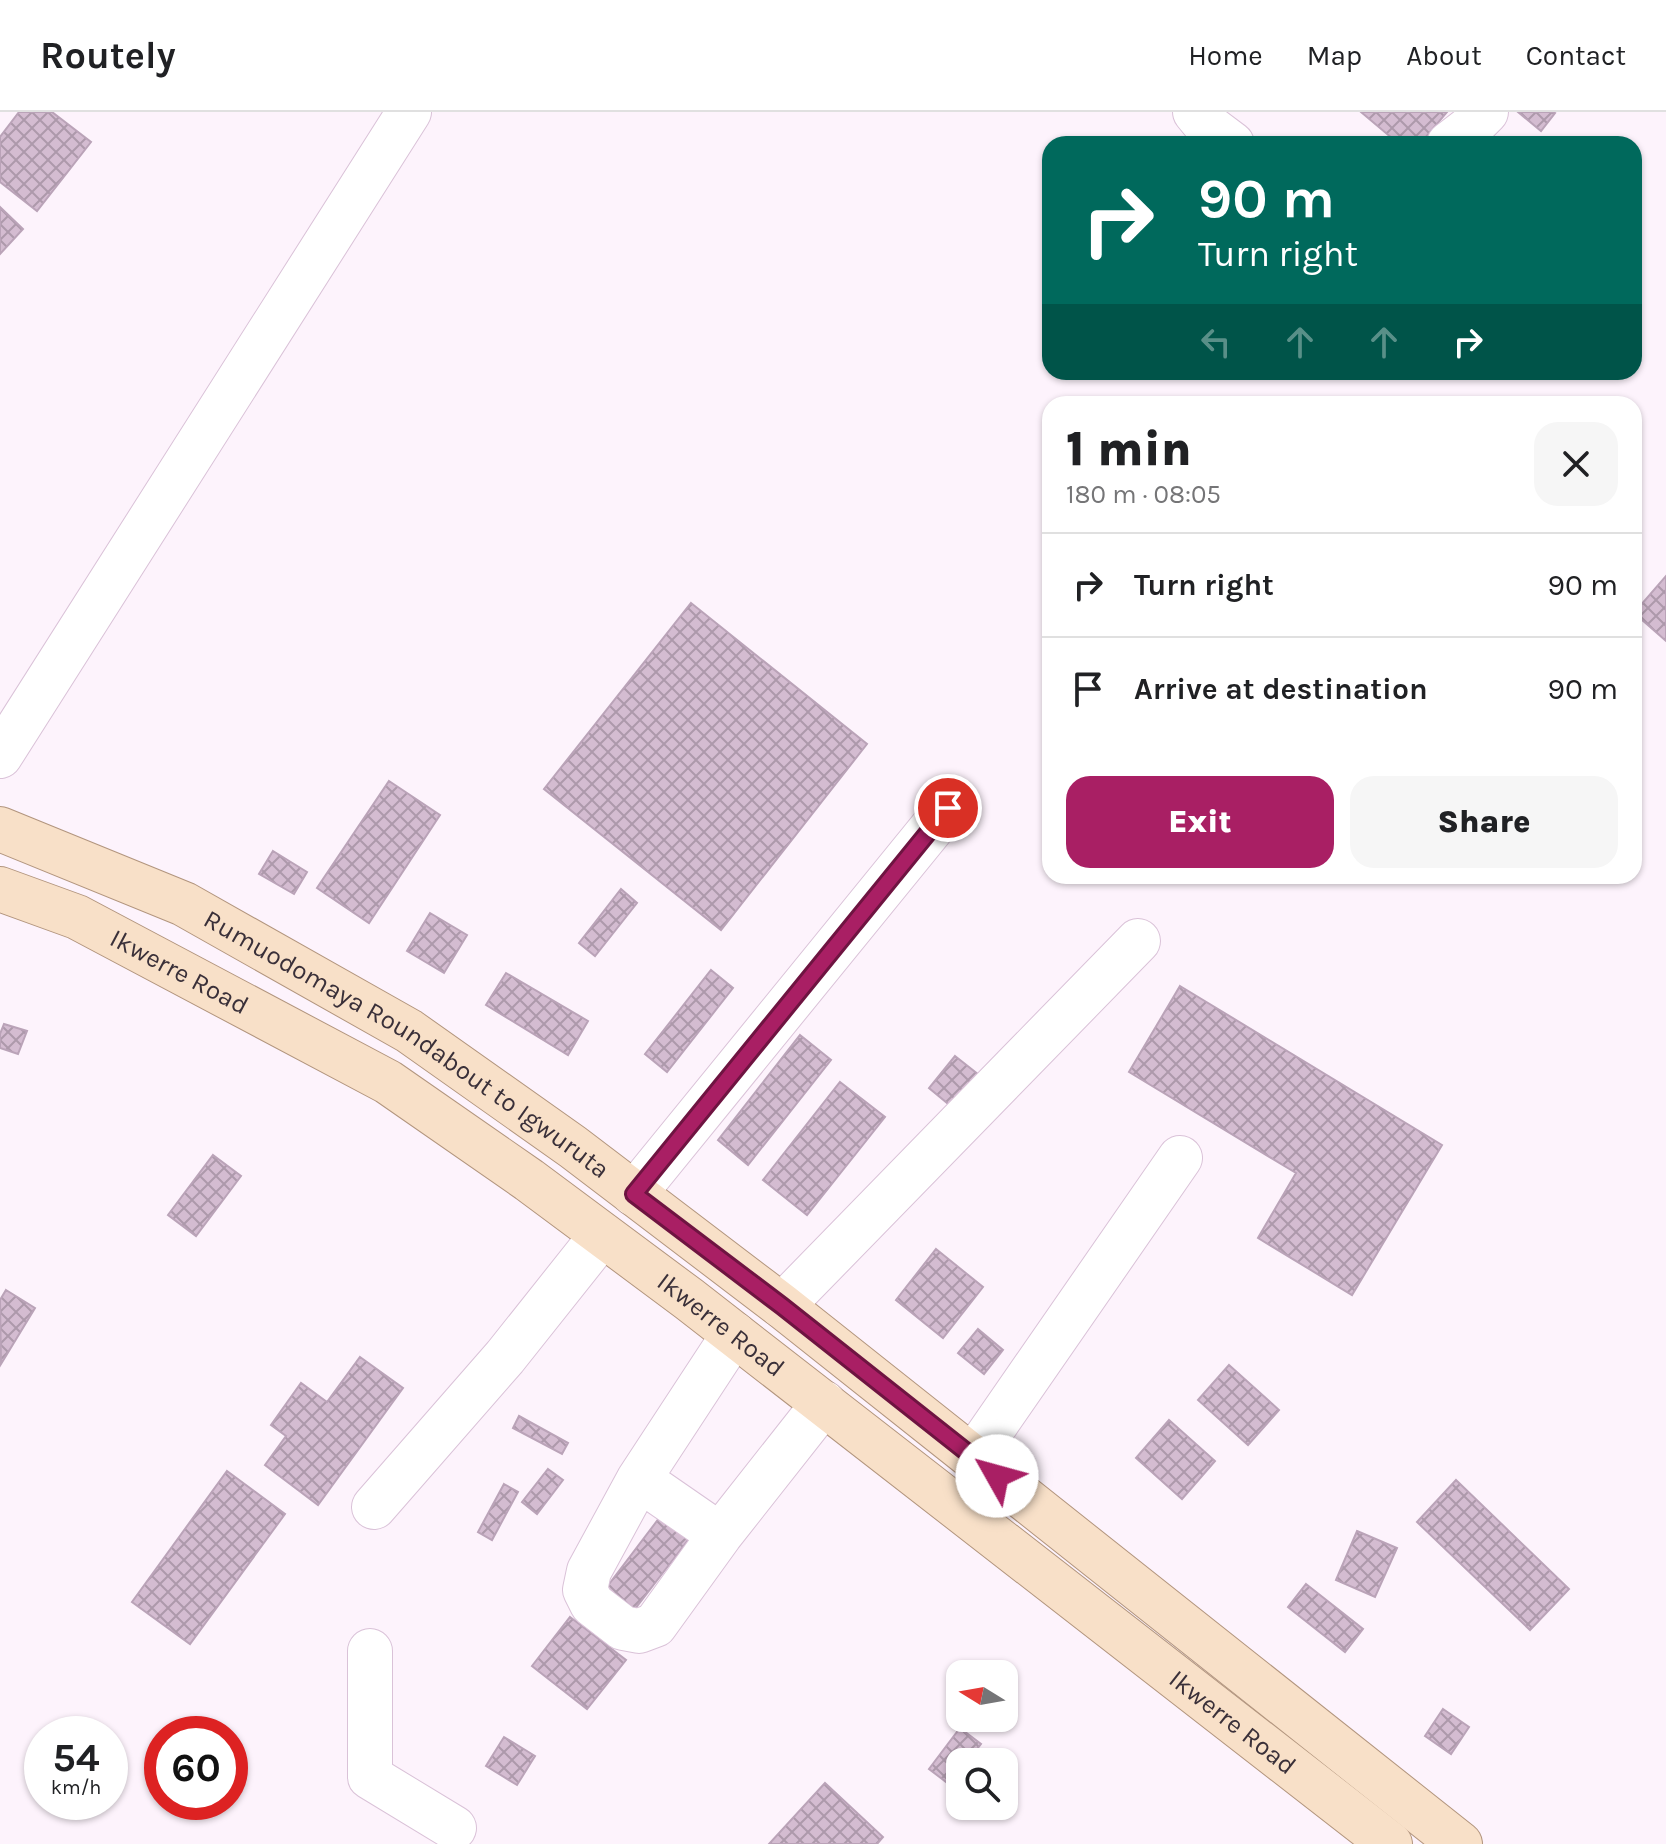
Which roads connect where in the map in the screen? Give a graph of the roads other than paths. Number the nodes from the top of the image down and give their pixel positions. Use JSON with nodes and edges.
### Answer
{"nodes":[{"id":1,"x":409,"y":112,"type":"edge"},
{"id":2,"x":1195,"y":112,"type":"edge"},
{"id":3,"x":1486,"y":112,"type":"edge"},
{"id":4,"x":1221,"y":136,"type":"edge"},
{"id":5,"x":1459,"y":136,"type":"edge"},
{"id":6,"x":0,"y":756,"type":"edge"},
{"id":7,"x":948,"y":808,"type":"dead end"},
{"id":8,"x":0,"y":829,"type":"edge"},
{"id":9,"x":0,"y":889,"type":"edge"},
{"id":10,"x":1138,"y":941,"type":"dead end"},
{"id":11,"x":1180,"y":1158,"type":"dead end"},
{"id":12,"x":634,"y":1194,"type":"junction"},
{"id":13,"x":602,"y":1235,"type":"junction"},
{"id":14,"x":782,"y":1306,"type":"junction"},
{"id":15,"x":734,"y":1334,"type":"junction"},
{"id":16,"x":824,"y":1403,"type":"junction"},
{"id":17,"x":973,"y":1457,"type":"junction"},
{"id":18,"x":639,"y":1479,"type":"junction"},
{"id":19,"x":374,"y":1507,"type":"dead end"},
{"id":20,"x":720,"y":1535,"type":"junction"},
{"id":21,"x":370,"y":1651,"type":"dead end"},
{"id":22,"x":454,"y":1828,"type":"dead end"},
{"id":23,"x":1390,"y":1844,"type":"edge"},
{"id":24,"x":1460,"y":1844,"type":"edge"}],
"edges":[{"from":1,"to":6,"type":"street"},
{"from":2,"to":4,"type":"street"},
{"from":3,"to":5,"type":"street"},
{"from":7,"to":12,"type":"street"},
{"from":8,"to":12,"type":"main road","name":"Rumuodomaya Roundabout to Igwuruta"},
{"from":9,"to":13,"type":"main road","name":"Ikwerre Road"},
{"from":10,"to":14,"type":"street"},
{"from":11,"to":17,"type":"street"},
{"from":12,"to":14,"type":"main road","name":"Rumuodomaya Roundabout to Igwuruta"},
{"from":13,"to":15,"type":"main road","name":"Ikwerre Road"},
{"from":13,"to":19,"type":"street"},
{"from":14,"to":17,"type":"main road","name":"Rumuodomaya Roundabout to Igwuruta"},
{"from":15,"to":16,"type":"main road","name":"Ikwerre Road"},
{"from":15,"to":18,"type":"street"},
{"from":16,"to":20,"type":"street"},
{"from":16,"to":23,"type":"main road","name":"Ikwerre Road"},
{"from":17,"to":24,"type":"main road","name":"Rumuodomaya Roundabout to Igwuruta"},
{"from":18,"to":20,"type":"street"},
{"from":18,"to":20,"type":"street"},
{"from":21,"to":22,"type":"street"}]}
